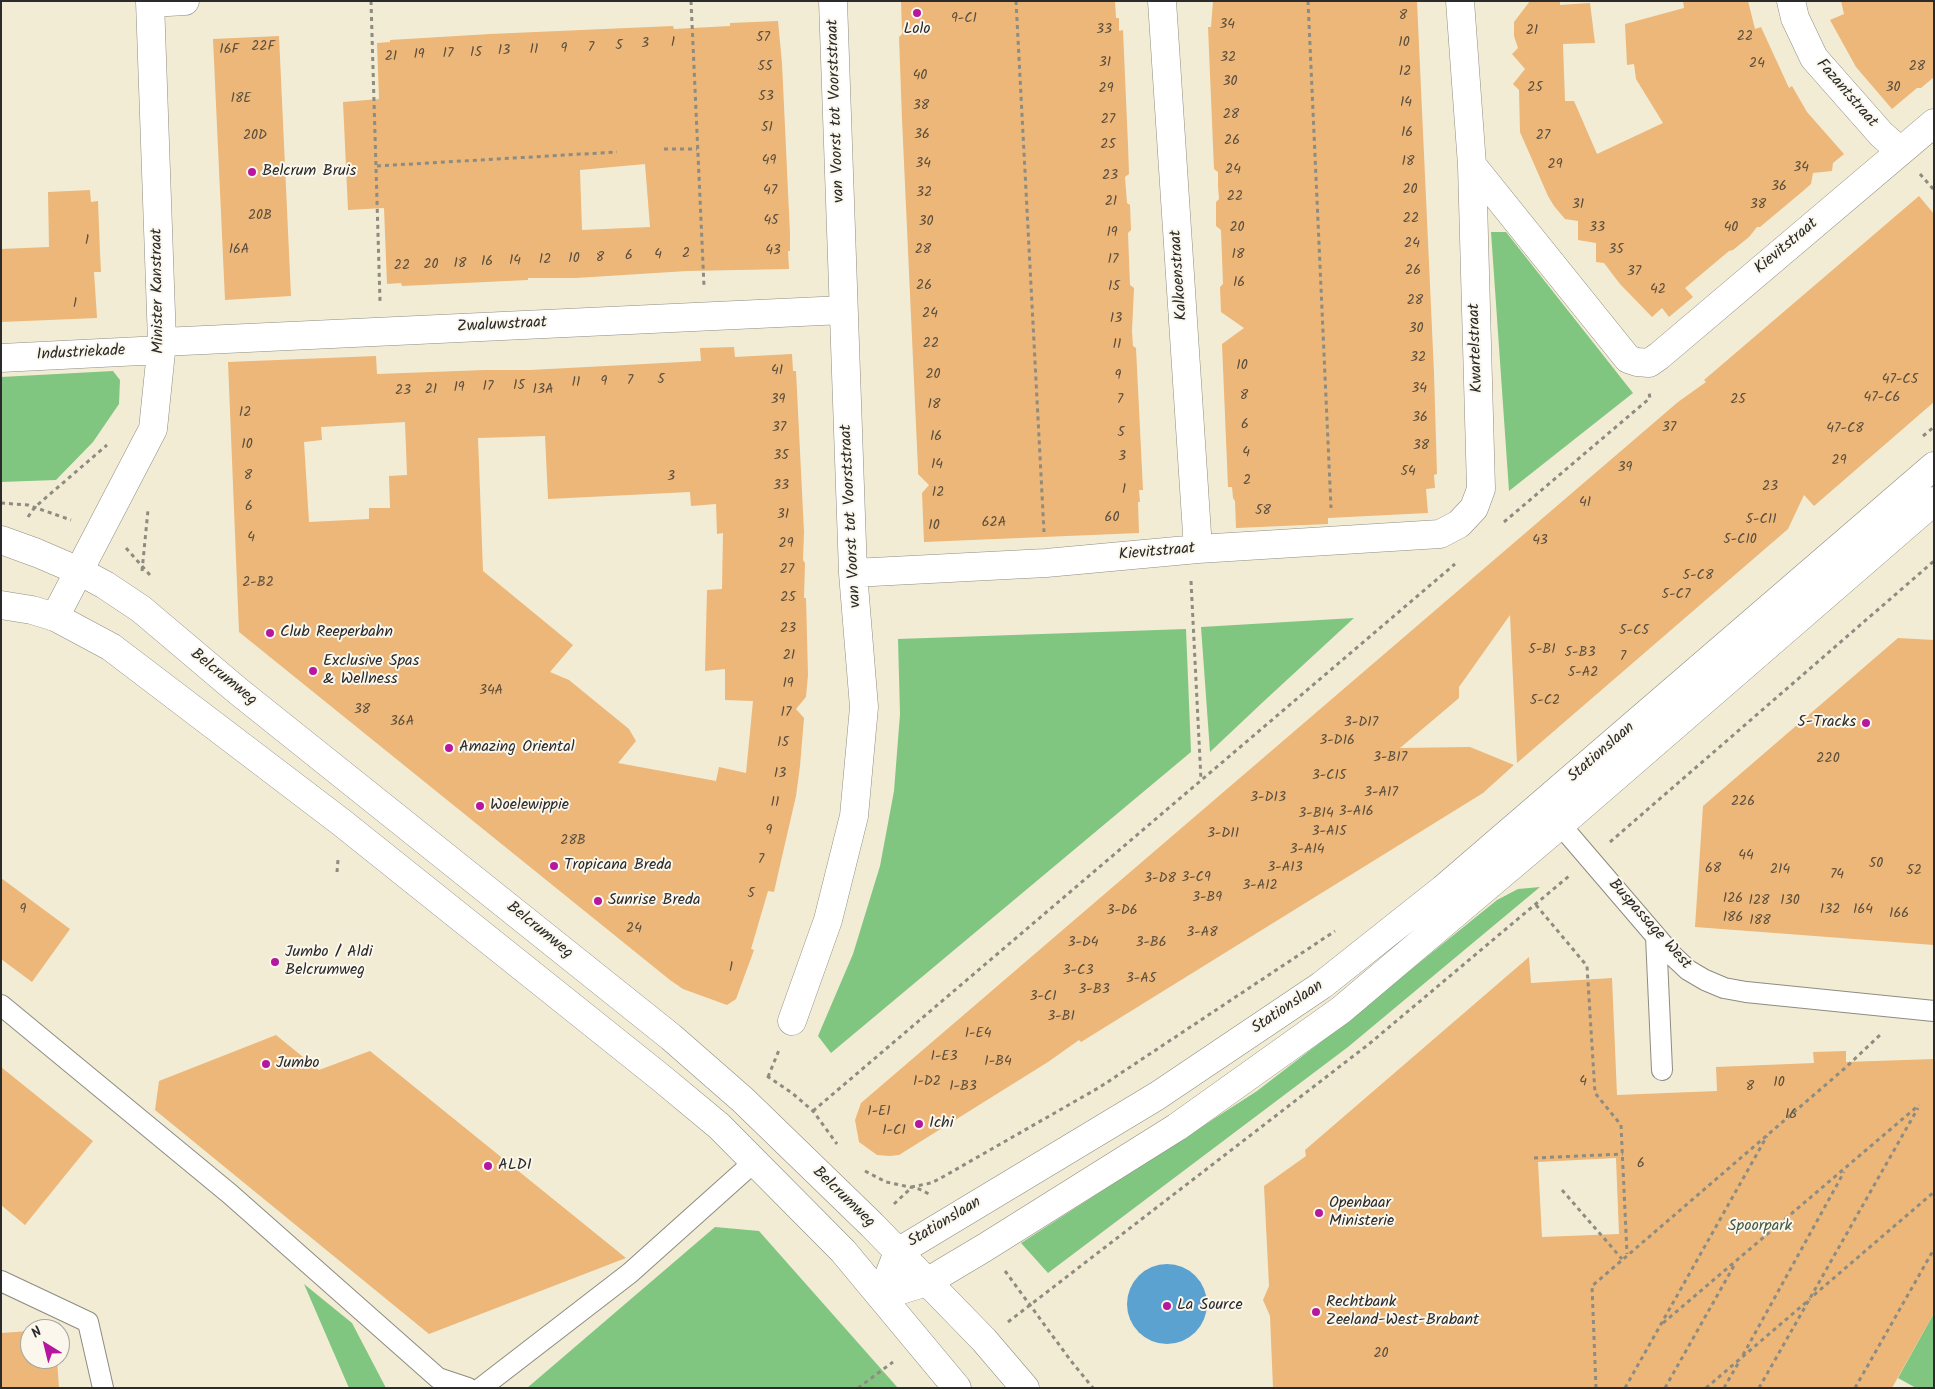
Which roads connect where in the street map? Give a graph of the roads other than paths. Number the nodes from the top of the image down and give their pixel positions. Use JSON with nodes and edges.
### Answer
{"nodes":[{"id":1,"x":186,"y":1,"type":"edge"},
{"id":2,"x":833,"y":1,"type":"edge"},
{"id":3,"x":1162,"y":1,"type":"edge"},
{"id":4,"x":1460,"y":1,"type":"edge"},
{"id":5,"x":1790,"y":1,"type":"edge"},
{"id":6,"x":150,"y":2,"type":"edge"},
{"id":7,"x":1934,"y":122,"type":"edge"},
{"id":8,"x":1900,"y":151,"type":"junction"},
{"id":9,"x":1472,"y":166,"type":"junction"},
{"id":10,"x":843,"y":310,"type":"junction"},
{"id":11,"x":161,"y":346,"type":"junction"},
{"id":12,"x":1,"y":358,"type":"edge"},
{"id":13,"x":1934,"y":466,"type":"edge"},
{"id":14,"x":1934,"y":501,"type":"edge"},
{"id":15,"x":1459,"y":524,"type":"joint"},
{"id":16,"x":1,"y":540,"type":"edge"},
{"id":17,"x":1194,"y":550,"type":"junction"},
{"id":18,"x":79,"y":571,"type":"junction"},
{"id":19,"x":853,"y":573,"type":"junction"},
{"id":20,"x":1,"y":605,"type":"edge"},
{"id":21,"x":55,"y":618,"type":"junction"},
{"id":22,"x":1542,"y":804,"type":"junction"},
{"id":23,"x":1560,"y":825,"type":"junction"},
{"id":24,"x":1656,"y":936,"type":"junction"},
{"id":25,"x":1,"y":1005,"type":"edge"},
{"id":26,"x":1934,"y":1011,"type":"edge"},
{"id":27,"x":792,"y":1021,"type":"dead end"},
{"id":28,"x":1662,"y":1070,"type":"dead end"},
{"id":29,"x":754,"y":1162,"type":"junction"},
{"id":30,"x":898,"y":1252,"type":"junction"},
{"id":31,"x":1,"y":1281,"type":"edge"},
{"id":32,"x":927,"y":1282,"type":"junction"},
{"id":33,"x":881,"y":1296,"type":"junction"},
{"id":34,"x":102,"y":1388,"type":"edge"},
{"id":35,"x":468,"y":1388,"type":"edge"},
{"id":36,"x":481,"y":1388,"type":"edge"},
{"id":37,"x":957,"y":1388,"type":"edge"},
{"id":38,"x":1025,"y":1388,"type":"edge"}],
"edges":[{"from":1,"to":6,"type":"main road"},
{"from":2,"to":10,"type":"main road","name":"van Voorst tot Voorststraat"},
{"from":3,"to":17,"type":"main road","name":"Kalkoenstraat"},
{"from":4,"to":9,"type":"main road","name":"Kwartelstraat"},
{"from":5,"to":8,"type":"main road","name":"Fazantstraat"},
{"from":6,"to":11,"type":"main road","name":"Minister Kanstraat"},
{"from":7,"to":8,"type":"main road","name":"Kievitstraat"},
{"from":8,"to":9,"type":"main road","name":"Kievitstraat"},
{"from":9,"to":15,"type":"main road","name":"Kwartelstraat"},
{"from":10,"to":11,"type":"main road","name":"Zwaluwstraat"},
{"from":10,"to":19,"type":"main road","name":"van Voorst tot Voorststraat"},
{"from":11,"to":12,"type":"main road","name":"Industriekade"},
{"from":11,"to":18,"type":"main road","name":"Minister Kanstraat"},
{"from":13,"to":22,"type":"main road","name":"Stationslaan"},
{"from":14,"to":23,"type":"main road","name":"Stationslaan"},
{"from":15,"to":17,"type":"main road","name":"Kievitstraat"},
{"from":16,"to":18,"type":"main road","name":"Belcrumweg"},
{"from":17,"to":19,"type":"main road","name":"Kievitstraat"},
{"from":18,"to":21,"type":"main road","name":"Minister Kanstraat"},
{"from":18,"to":30,"type":"main road","name":"Belcrumweg"},
{"from":19,"to":27,"type":"main road","name":"van Voorst tot Voorststraat"},
{"from":20,"to":21,"type":"main road"},
{"from":21,"to":29,"type":"main road"},
{"from":22,"to":23,"type":"lane","name":"Buspassage West"},
{"from":22,"to":30,"type":"main road","name":"Stationslaan"},
{"from":23,"to":24,"type":"lane","name":"Buspassage West"},
{"from":23,"to":32,"type":"main road","name":"Stationslaan"},
{"from":24,"to":26,"type":"lane","name":"Buspassage West"},
{"from":24,"to":28,"type":"lane"},
{"from":25,"to":35,"type":"lane"},
{"from":29,"to":33,"type":"main road"},
{"from":29,"to":36,"type":"lane"},
{"from":30,"to":32,"type":"main road","name":"Belcrumweg"},
{"from":30,"to":33,"type":"main road","name":"Stationslaan"},
{"from":31,"to":34,"type":"lane"},
{"from":32,"to":33,"type":"main road","name":"Stationslaan"},
{"from":32,"to":38,"type":"main road","name":"Belcrumweg"},
{"from":33,"to":37,"type":"main road"}]}
